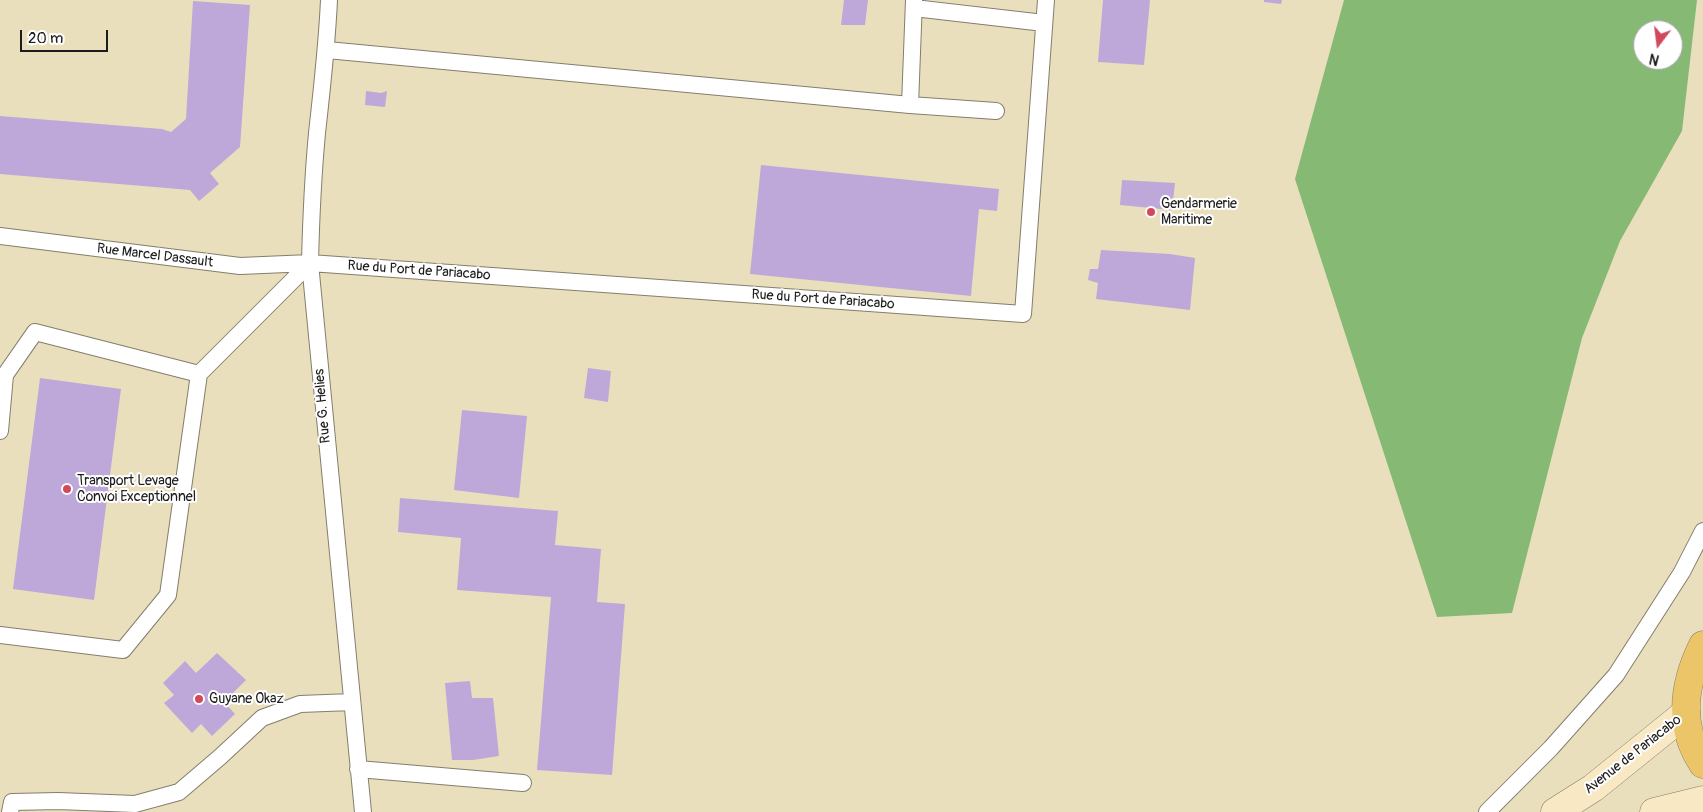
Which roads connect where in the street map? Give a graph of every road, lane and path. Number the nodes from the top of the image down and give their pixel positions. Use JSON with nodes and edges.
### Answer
{"nodes":[{"id":1,"x":329,"y":0,"type":"edge"},
{"id":2,"x":1046,"y":0,"type":"edge"},
{"id":3,"x":914,"y":4,"type":"edge"},
{"id":4,"x":1044,"y":23,"type":"junction"},
{"id":5,"x":327,"y":50,"type":"junction"},
{"id":6,"x":910,"y":105,"type":"junction"},
{"id":7,"x":996,"y":111,"type":"dead end"},
{"id":8,"x":0,"y":236,"type":"edge"},
{"id":9,"x":310,"y":263,"type":"junction"},
{"id":10,"x":199,"y":374,"type":"junction"},
{"id":11,"x":0,"y":432,"type":"edge"},
{"id":12,"x":1703,"y":531,"type":"edge"},
{"id":13,"x":0,"y":635,"type":"edge"},
{"id":14,"x":1703,"y":645,"type":"edge"},
{"id":15,"x":352,"y":702,"type":"junction"},
{"id":16,"x":1686,"y":713,"type":"junction"},
{"id":17,"x":1703,"y":764,"type":"edge"},
{"id":18,"x":358,"y":769,"type":"junction"},
{"id":19,"x":524,"y":782,"type":"dead end"},
{"id":20,"x":1703,"y":800,"type":"edge"},
{"id":21,"x":10,"y":812,"type":"edge"},
{"id":22,"x":362,"y":812,"type":"edge"},
{"id":23,"x":1487,"y":812,"type":"edge"},
{"id":24,"x":1554,"y":812,"type":"edge"},
{"id":25,"x":1654,"y":812,"type":"edge"}],
"edges":[{"from":1,"to":5,"type":"lane","name":"Rue G. Helies"},
{"from":2,"to":4,"type":"lane","name":"Rue du Port de Pariacabo"},
{"from":3,"to":4,"type":"lane"},
{"from":3,"to":6,"type":"lane"},
{"from":4,"to":9,"type":"lane","name":"Rue du Port de Pariacabo"},
{"from":5,"to":6,"type":"lane"},
{"from":5,"to":9,"type":"lane","name":"Rue G. Helies"},
{"from":6,"to":7,"type":"lane"},
{"from":8,"to":9,"type":"lane","name":"Rue Marcel Dassault"},
{"from":9,"to":10,"type":"lane"},
{"from":9,"to":15,"type":"lane","name":"Rue G. Helies"},
{"from":10,"to":11,"type":"lane"},
{"from":10,"to":13,"type":"lane"},
{"from":12,"to":23,"type":"lane"},
{"from":14,"to":16,"type":"main road"},
{"from":15,"to":18,"type":"lane","name":"Rue G. Helies"},
{"from":15,"to":21,"type":"lane"},
{"from":16,"to":17,"type":"main road"},
{"from":16,"to":24,"type":"main road","name":"Avenue de Pariacabo"},
{"from":18,"to":19,"type":"lane"},
{"from":18,"to":22,"type":"lane","name":"Rue G. Helies"},
{"from":20,"to":25,"type":"main road"}]}
